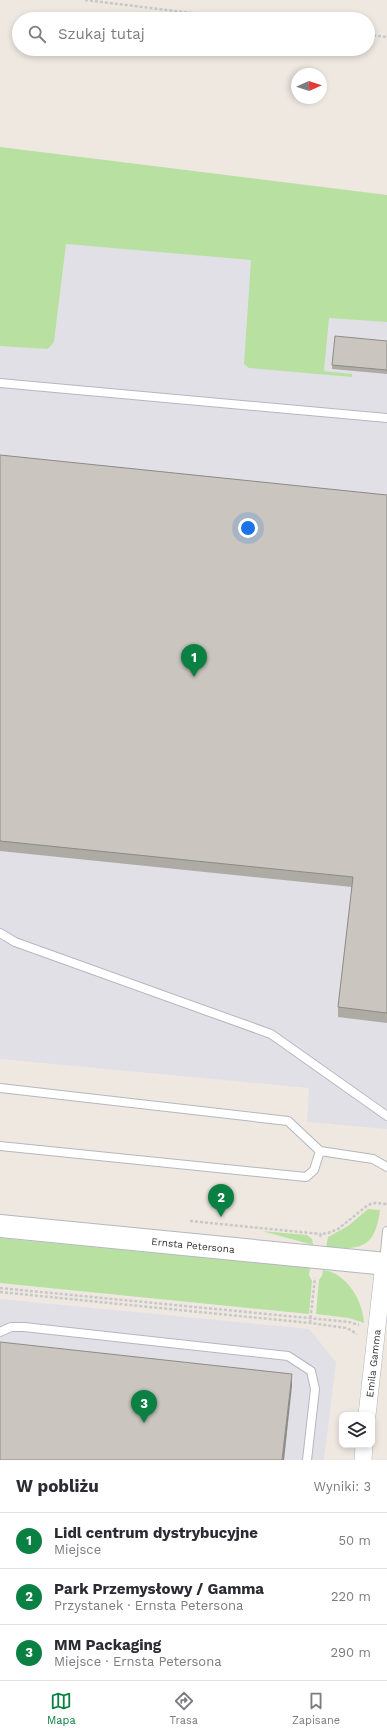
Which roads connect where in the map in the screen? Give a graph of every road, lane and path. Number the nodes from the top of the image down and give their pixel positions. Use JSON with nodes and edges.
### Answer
{"nodes":[{"id":1,"x":85,"y":0,"type":"edge"},
{"id":2,"x":184,"y":12,"type":"edge"},
{"id":3,"x":375,"y":35,"type":"edge"},
{"id":4,"x":387,"y":37,"type":"edge"},
{"id":5,"x":0,"y":383,"type":"edge"},
{"id":6,"x":387,"y":418,"type":"edge"},
{"id":7,"x":0,"y":934,"type":"edge"},
{"id":8,"x":0,"y":1088,"type":"edge"},
{"id":9,"x":387,"y":1116,"type":"edge"},
{"id":10,"x":0,"y":1146,"type":"edge"},
{"id":11,"x":320,"y":1151,"type":"junction"},
{"id":12,"x":387,"y":1167,"type":"edge"},
{"id":13,"x":190,"y":1221,"type":"dead end"},
{"id":14,"x":0,"y":1226,"type":"edge"},
{"id":15,"x":387,"y":1231,"type":"edge"},
{"id":16,"x":321,"y":1234,"type":"dead end"},
{"id":17,"x":385,"y":1264,"type":"edge"},
{"id":18,"x":0,"y":1288,"type":"edge"},
{"id":19,"x":0,"y":1292,"type":"edge"},
{"id":20,"x":0,"y":1332,"type":"edge"},
{"id":21,"x":376,"y":1333,"type":"junction"},
{"id":22,"x":368,"y":1412,"type":"edge"},
{"id":23,"x":364,"y":1448,"type":"edge"},
{"id":24,"x":307,"y":1460,"type":"edge"},
{"id":25,"x":363,"y":1460,"type":"edge"}],
"edges":[{"from":1,"to":2,"type":"path"},
{"from":3,"to":4,"type":"path"},
{"from":5,"to":6,"type":"lane"},
{"from":7,"to":9,"type":"lane"},
{"from":8,"to":11,"type":"lane"},
{"from":10,"to":11,"type":"lane"},
{"from":11,"to":12,"type":"lane"},
{"from":13,"to":16,"type":"path"},
{"from":14,"to":17,"type":"street","name":"Ernsta Petersona"},
{"from":15,"to":17,"type":"lane"},
{"from":17,"to":21,"type":"street","name":"Emila Gamma"},
{"from":18,"to":21,"type":"path"},
{"from":19,"to":21,"type":"path"},
{"from":20,"to":24,"type":"lane"},
{"from":21,"to":22,"type":"street","name":"Emila Gamma"},
{"from":23,"to":25,"type":"street"}]}
